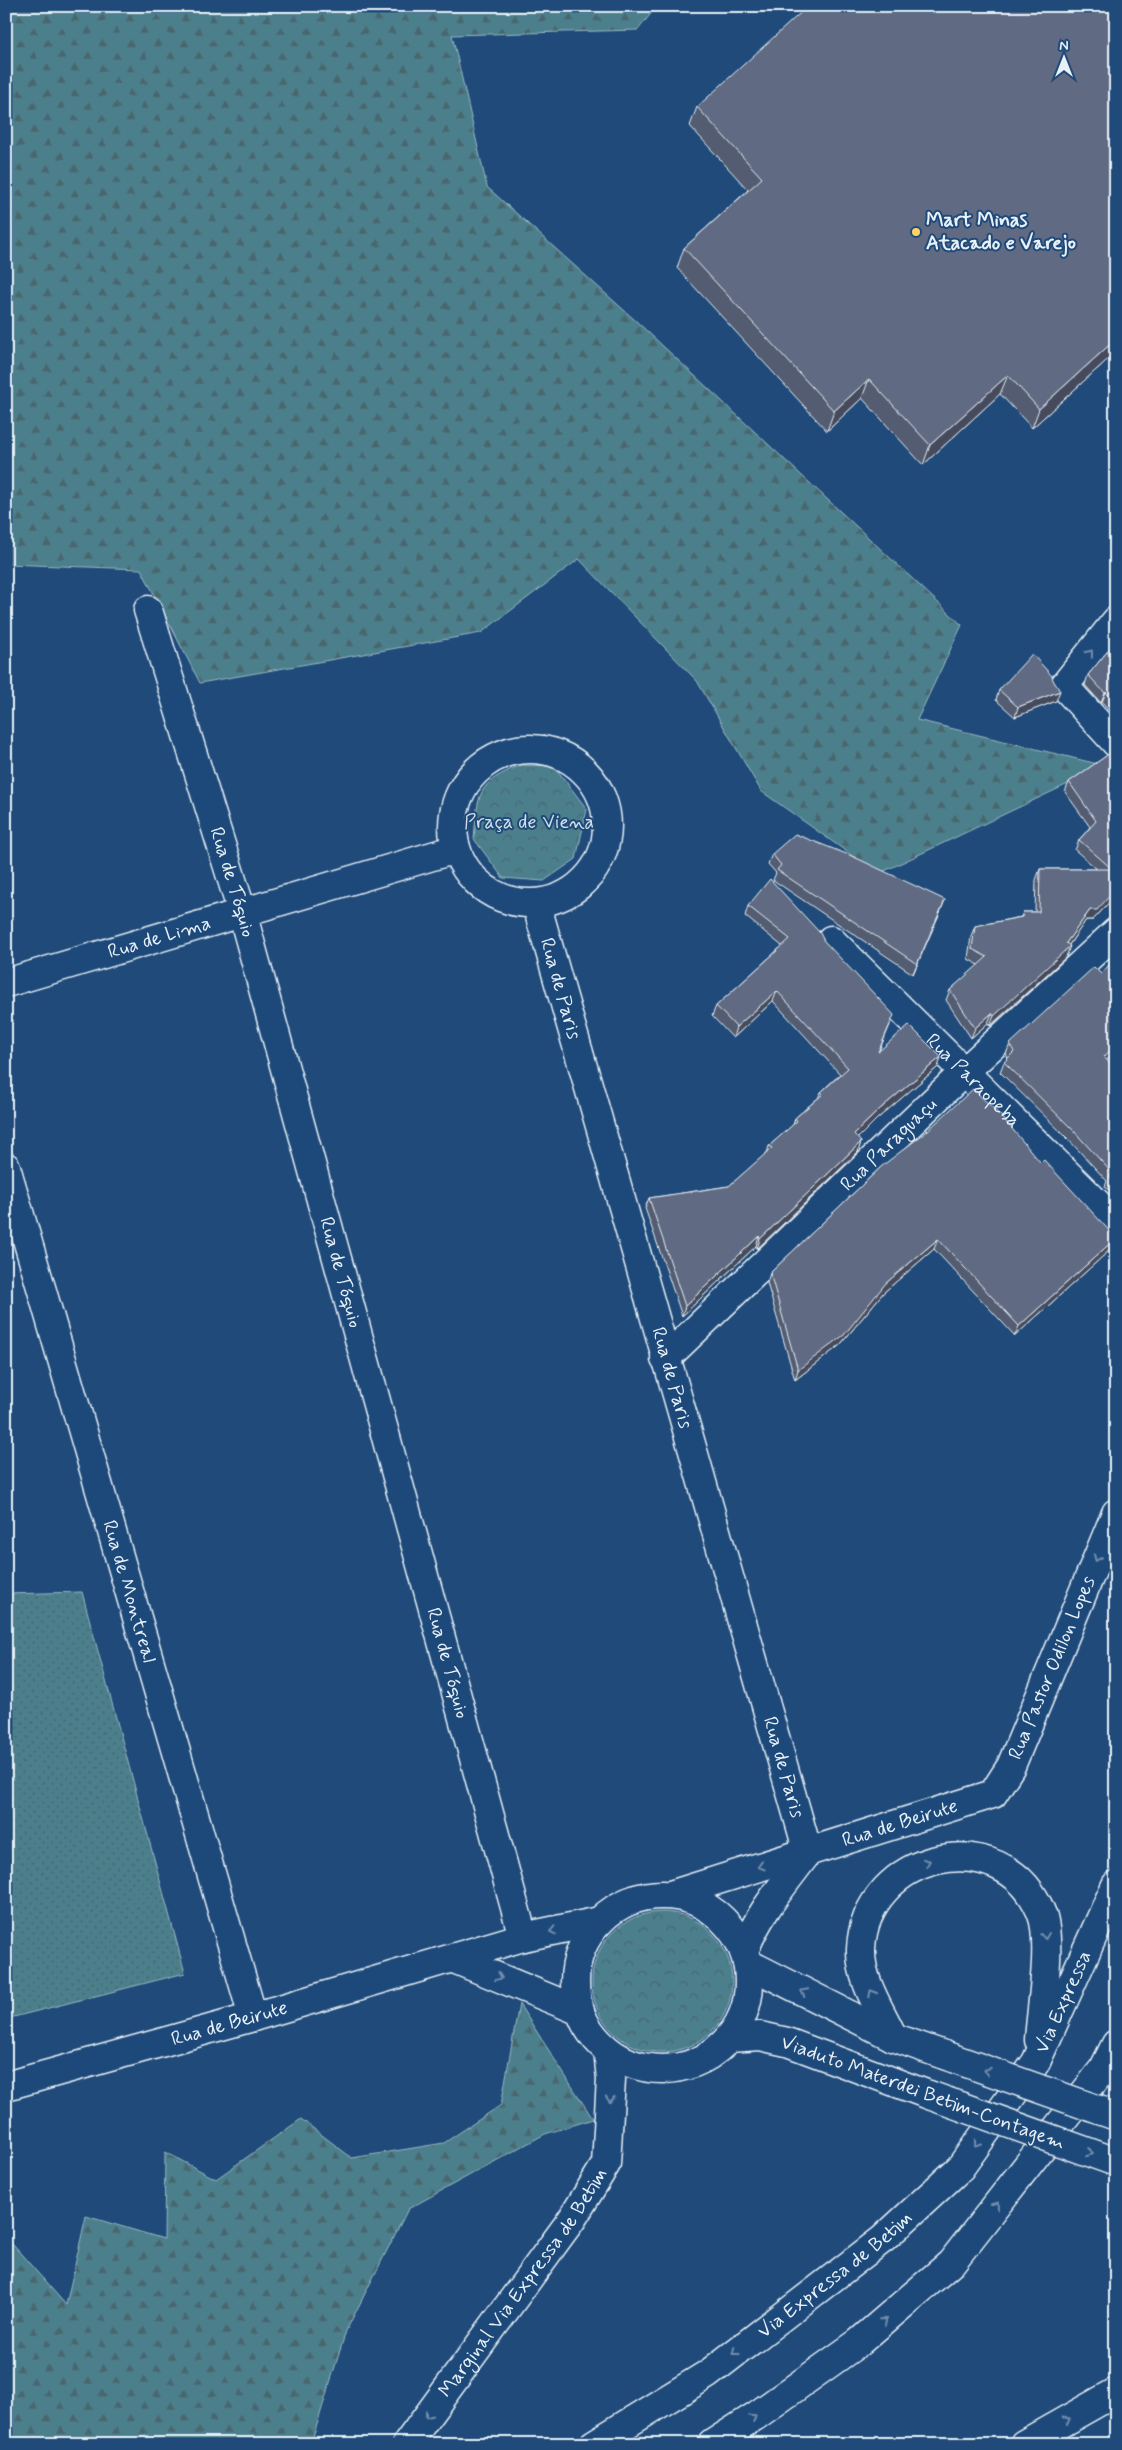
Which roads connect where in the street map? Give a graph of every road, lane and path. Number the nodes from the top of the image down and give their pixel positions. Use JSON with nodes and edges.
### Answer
{"nodes":[{"id":1,"x":148,"y":610,"type":"dead end"},
{"id":2,"x":1116,"y":621,"type":"edge"},
{"id":3,"x":1116,"y":742,"type":"edge"},
{"id":4,"x":456,"y":849,"type":"junction"},
{"id":5,"x":536,"y":903,"type":"junction"},
{"id":6,"x":242,"y":912,"type":"junction"},
{"id":7,"x":1116,"y":932,"type":"edge"},
{"id":8,"x":831,"y":940,"type":"dead end"},
{"id":9,"x":6,"y":983,"type":"edge"},
{"id":10,"x":964,"y":1072,"type":"junction"},
{"id":11,"x":6,"y":1166,"type":"edge"},
{"id":12,"x":1116,"y":1222,"type":"edge"},
{"id":13,"x":665,"y":1359,"type":"junction"},
{"id":14,"x":1116,"y":1512,"type":"edge"},
{"id":15,"x":993,"y":1794,"type":"joint"},
{"id":16,"x":808,"y":1852,"type":"junction"},
{"id":17,"x":1116,"y":1885,"type":"edge"},
{"id":18,"x":670,"y":1895,"type":"junction"},
{"id":19,"x":600,"y":1921,"type":"junction"},
{"id":20,"x":523,"y":1937,"type":"junction"},
{"id":21,"x":745,"y":1957,"type":"junction"},
{"id":22,"x":454,"y":1959,"type":"junction"},
{"id":23,"x":580,"y":2011,"type":"junction"},
{"id":24,"x":253,"y":2017,"type":"junction"},
{"id":25,"x":894,"y":2036,"type":"junction"},
{"id":26,"x":729,"y":2038,"type":"junction"},
{"id":27,"x":608,"y":2051,"type":"junction"},
{"id":28,"x":1112,"y":2055,"type":"edge"},
{"id":29,"x":1036,"y":2062,"type":"junction"},
{"id":30,"x":6,"y":2086,"type":"edge"},
{"id":31,"x":1116,"y":2116,"type":"edge"},
{"id":32,"x":1116,"y":2162,"type":"edge"},
{"id":33,"x":1116,"y":2392,"type":"edge"},
{"id":34,"x":407,"y":2444,"type":"edge"},
{"id":35,"x":594,"y":2444,"type":"edge"},
{"id":36,"x":712,"y":2444,"type":"edge"},
{"id":37,"x":1024,"y":2444,"type":"edge"}],
"edges":[{"from":1,"to":6,"type":"main road","name":"Rua de Tóquio"},
{"from":3,"to":2,"type":"main road","one_way":true},
{"from":4,"to":5,"type":"main road"},
{"from":4,"to":5,"type":"main road"},
{"from":4,"to":6,"type":"main road","name":"Rua de Lima"},
{"from":5,"to":13,"type":"main road","name":"Rua de Paris"},
{"from":6,"to":9,"type":"main road","name":"Rua de Lima"},
{"from":6,"to":20,"type":"main road","name":"Rua de Tóquio"},
{"from":7,"to":10,"type":"main road","name":"Rua Paraguaçu"},
{"from":8,"to":10,"type":"main road","name":"Rua Paraopeba"},
{"from":10,"to":12,"type":"main road","name":"Rua Paraopeba"},
{"from":10,"to":13,"type":"main road","name":"Rua Paraguaçu"},
{"from":11,"to":24,"type":"main road","name":"Rua de Montreal"},
{"from":13,"to":16,"type":"main road","name":"Rua de Paris"},
{"from":14,"to":15,"type":"main road","name":"Rua Pastor Odilon Lopes","one_way":true},
{"from":15,"to":16,"type":"main road","name":"Rua de Beirute"},
{"from":16,"to":18,"type":"main road","name":"Rua de Beirute","one_way":true},
{"from":16,"to":21,"type":"main road"},
{"from":17,"to":29,"type":"main road","name":"Via Expressa"},
{"from":18,"to":19,"type":"main road"},
{"from":18,"to":21,"type":"main road"},
{"from":19,"to":20,"type":"main road","name":"Rua de Beirute","one_way":true},
{"from":19,"to":23,"type":"main road"},
{"from":20,"to":22,"type":"main road","name":"Rua de Beirute"},
{"from":25,"to":21,"type":"main road","one_way":true},
{"from":21,"to":26,"type":"main road"},
{"from":22,"to":23,"type":"main road","one_way":true},
{"from":22,"to":24,"type":"main road","name":"Rua de Beirute"},
{"from":23,"to":27,"type":"main road"},
{"from":24,"to":30,"type":"main road","name":"Rua de Beirute"},
{"from":25,"to":29,"type":"main road","one_way":true},
{"from":31,"to":25,"type":"main road","one_way":true,"bridge":true},
{"from":26,"to":27,"type":"main road"},
{"from":26,"to":32,"type":"main road","name":"Viaduto Materdei Betim-Contagem","one_way":true,"bridge":true},
{"from":27,"to":34,"type":"main road","name":"Marginal Via Expressa de Betim","one_way":true},
{"from":36,"to":28,"type":"main road","one_way":true},
{"from":29,"to":35,"type":"main road","name":"Via Expressa de Betim","one_way":true},
{"from":37,"to":33,"type":"main road","one_way":true}]}
